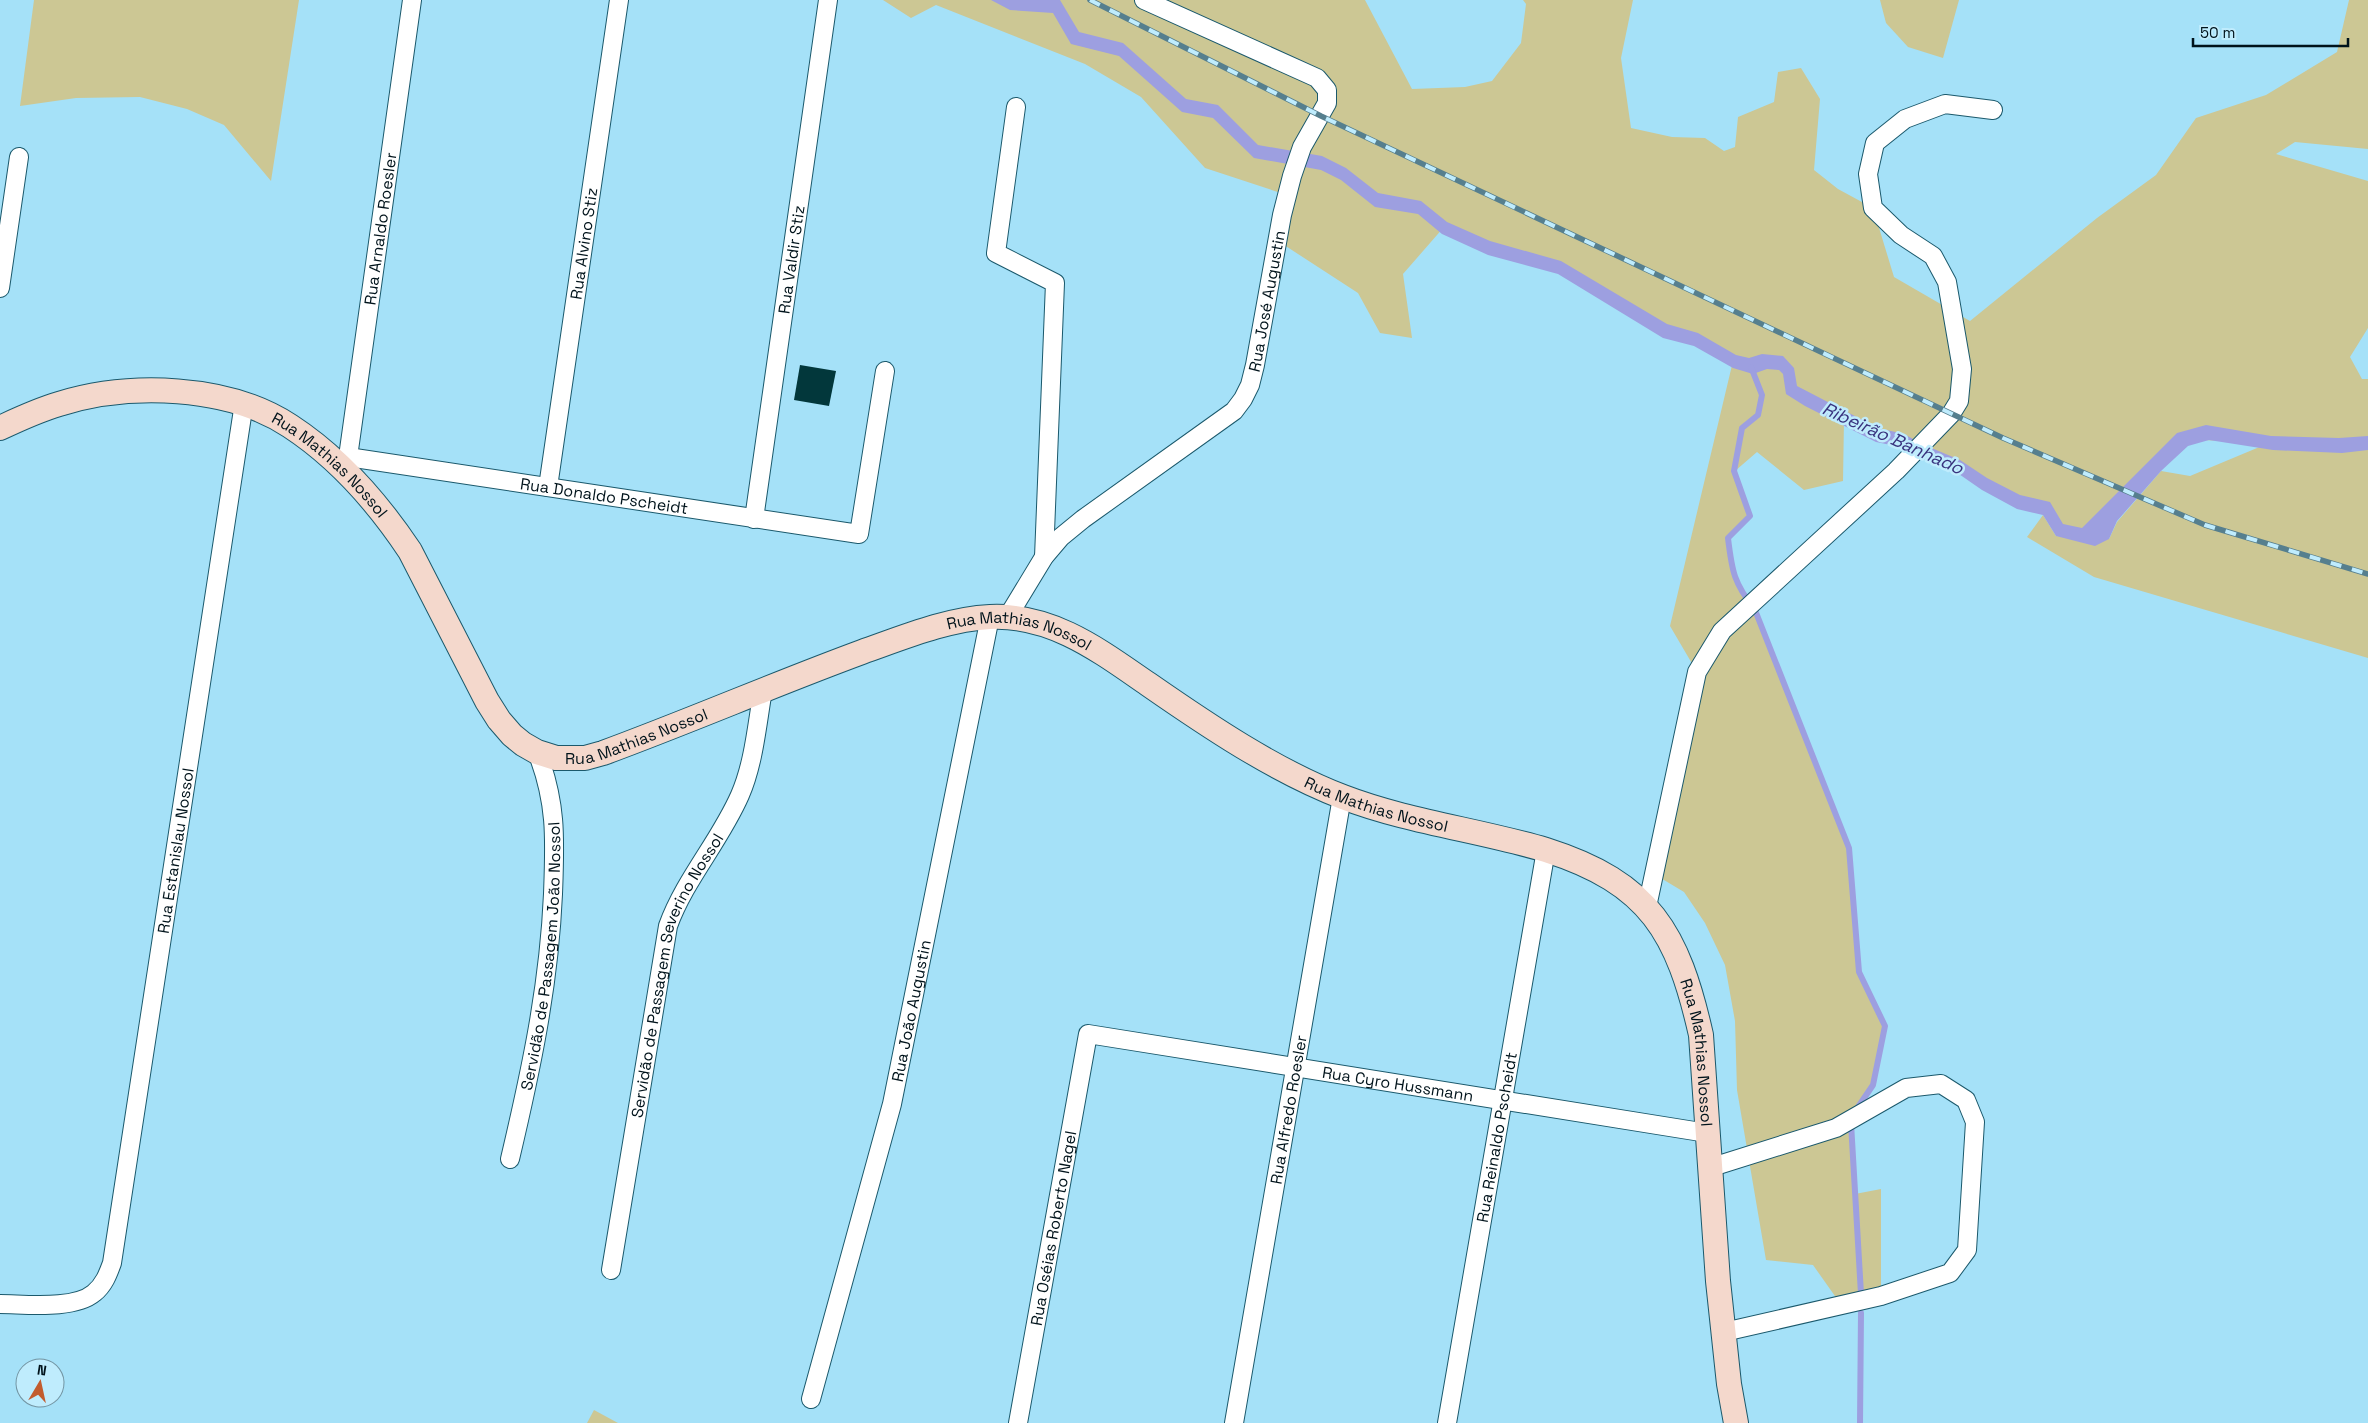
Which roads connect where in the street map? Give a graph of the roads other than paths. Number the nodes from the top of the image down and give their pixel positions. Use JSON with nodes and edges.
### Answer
{"nodes":[{"id":1,"x":412,"y":0,"type":"edge"},
{"id":2,"x":619,"y":0,"type":"edge"},
{"id":3,"x":828,"y":0,"type":"edge"},
{"id":4,"x":1144,"y":0,"type":"edge"},
{"id":5,"x":1016,"y":107,"type":"dead end"},
{"id":6,"x":1993,"y":110,"type":"dead end"},
{"id":7,"x":19,"y":157,"type":"dead end"},
{"id":8,"x":0,"y":288,"type":"edge"},
{"id":9,"x":885,"y":371,"type":"dead end"},
{"id":10,"x":244,"y":403,"type":"junction"},
{"id":11,"x":0,"y":428,"type":"edge"},
{"id":12,"x":345,"y":462,"type":"junction"},
{"id":13,"x":548,"y":487,"type":"junction"},
{"id":14,"x":754,"y":518,"type":"junction"},
{"id":15,"x":1044,"y":557,"type":"junction"},
{"id":16,"x":999,"y":618,"type":"junction"},
{"id":17,"x":763,"y":690,"type":"junction"},
{"id":18,"x":537,"y":752,"type":"junction"},
{"id":19,"x":1342,"y":797,"type":"junction"},
{"id":20,"x":1546,"y":850,"type":"junction"},
{"id":21,"x":1648,"y":907,"type":"junction"},
{"id":22,"x":1088,"y":1034,"type":"joint"},
{"id":23,"x":1296,"y":1066,"type":"junction"},
{"id":24,"x":1503,"y":1099,"type":"junction"},
{"id":25,"x":1707,"y":1133,"type":"junction"},
{"id":26,"x":510,"y":1160,"type":"dead end"},
{"id":27,"x":1709,"y":1168,"type":"junction"},
{"id":28,"x":612,"y":1270,"type":"dead end"},
{"id":29,"x":0,"y":1304,"type":"edge"},
{"id":30,"x":1724,"y":1332,"type":"junction"},
{"id":31,"x":811,"y":1399,"type":"dead end"},
{"id":32,"x":1018,"y":1423,"type":"edge"},
{"id":33,"x":1234,"y":1423,"type":"edge"},
{"id":34,"x":1446,"y":1423,"type":"edge"},
{"id":35,"x":1736,"y":1423,"type":"edge"}],
"edges":[{"from":1,"to":12,"type":"street","name":"Rua Arnaldo Roesler"},
{"from":2,"to":13,"type":"street","name":"Rua Alvino Stiz"},
{"from":3,"to":14,"type":"street","name":"Rua Valdir Stiz"},
{"from":4,"to":15,"type":"street","name":"Rua José Augustin"},
{"from":5,"to":15,"type":"street"},
{"from":6,"to":21,"type":"street"},
{"from":7,"to":8,"type":"street"},
{"from":9,"to":14,"type":"street","name":"Rua Donaldo Pscheidt"},
{"from":10,"to":11,"type":"street","name":"Rua Mathias Nossol"},
{"from":10,"to":12,"type":"street","name":"Rua Mathias Nossol"},
{"from":10,"to":29,"type":"street","name":"Rua Estanislau Nossol"},
{"from":12,"to":13,"type":"street","name":"Rua Donaldo Pscheidt"},
{"from":12,"to":18,"type":"street","name":"Rua Mathias Nossol"},
{"from":13,"to":14,"type":"street","name":"Rua Donaldo Pscheidt"},
{"from":15,"to":16,"type":"street","name":"Rua José Augustin"},
{"from":16,"to":17,"type":"street","name":"Rua Mathias Nossol"},
{"from":16,"to":19,"type":"street","name":"Rua Mathias Nossol"},
{"from":16,"to":31,"type":"street","name":"Rua João Augustin"},
{"from":17,"to":18,"type":"street","name":"Rua Mathias Nossol"},
{"from":17,"to":28,"type":"street","name":"Servidão de Passagem Severino Nossol"},
{"from":18,"to":26,"type":"street","name":"Servidão de Passagem João Nossol"},
{"from":19,"to":20,"type":"street","name":"Rua Mathias Nossol"},
{"from":19,"to":23,"type":"street","name":"Rua Alfredo Roesler"},
{"from":20,"to":21,"type":"street","name":"Rua Mathias Nossol"},
{"from":20,"to":24,"type":"street","name":"Rua Reinaldo Pscheidt"},
{"from":21,"to":25,"type":"street","name":"Rua Mathias Nossol"},
{"from":22,"to":23,"type":"street","name":"Rua Cyro Hussmann"},
{"from":22,"to":32,"type":"street","name":"Rua Oséias Roberto Nagel"},
{"from":23,"to":24,"type":"street","name":"Rua Cyro Hussmann"},
{"from":23,"to":33,"type":"street","name":"Rua Alfredo Roesler"},
{"from":24,"to":25,"type":"street","name":"Rua Cyro Hussmann"},
{"from":24,"to":34,"type":"street","name":"Rua Reinaldo Pscheidt"},
{"from":25,"to":27,"type":"street","name":"Rua Mathias Nossol"},
{"from":27,"to":30,"type":"street","name":"Rua Mathias Nossol"},
{"from":27,"to":30,"type":"street"},
{"from":30,"to":35,"type":"street","name":"Rua Mathias Nossol"}]}
